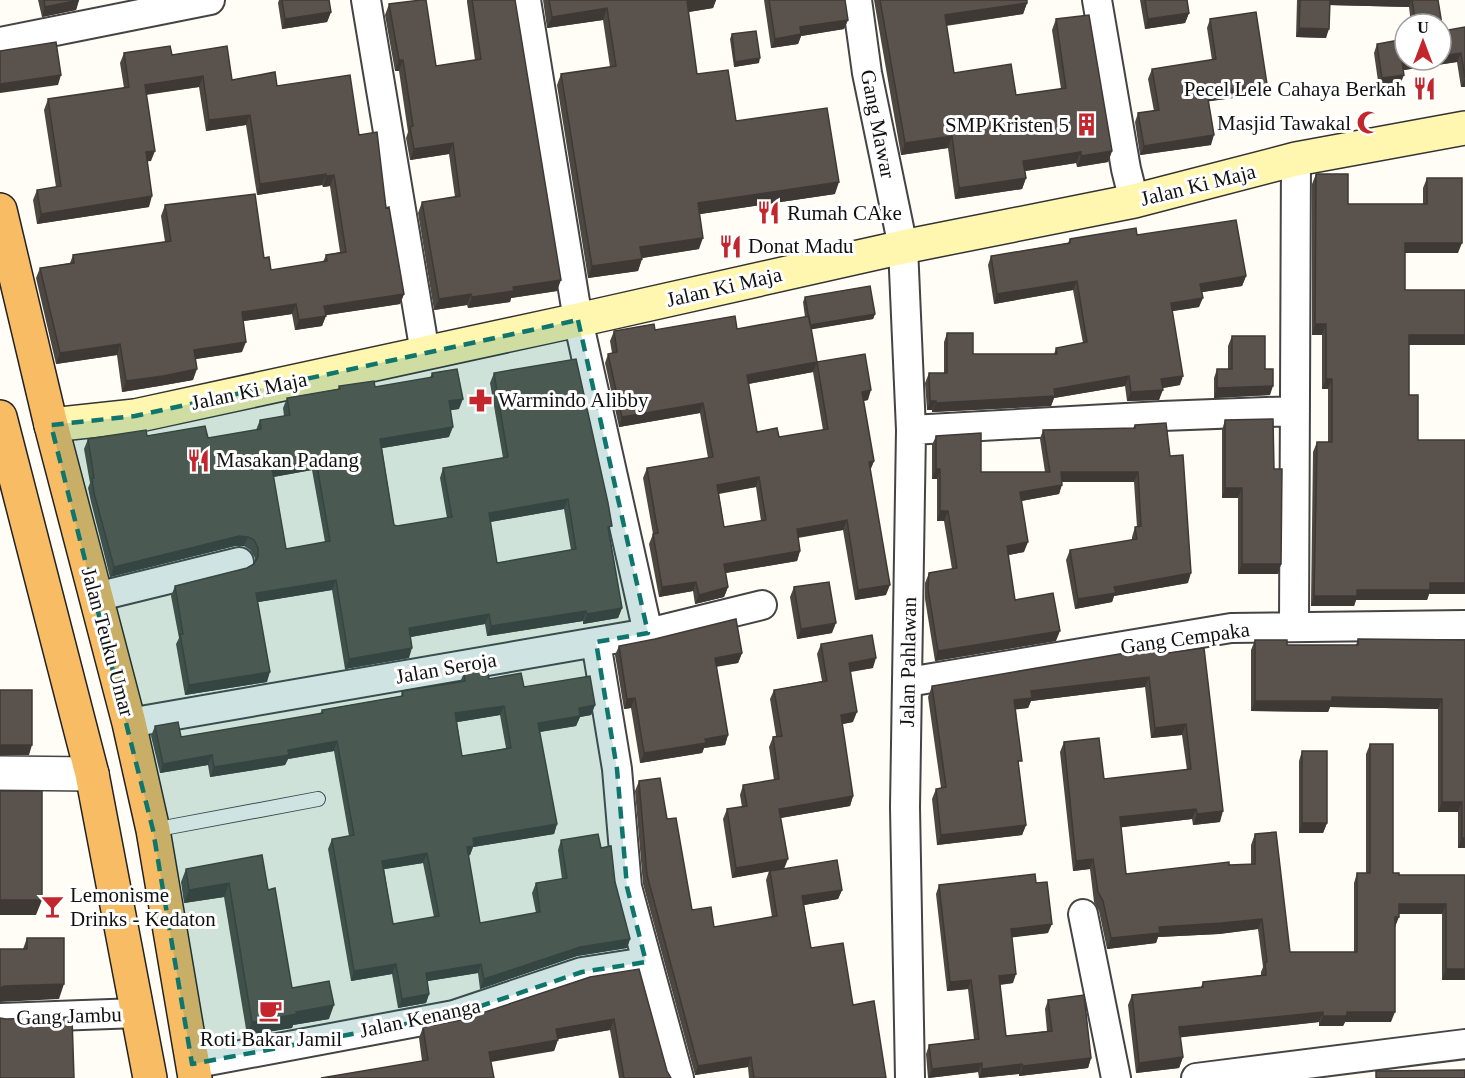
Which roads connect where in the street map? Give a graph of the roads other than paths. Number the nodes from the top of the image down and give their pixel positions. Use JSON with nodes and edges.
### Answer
{"nodes":[{"id":1,"x":210,"y":0,"type":"edge"},
{"id":2,"x":366,"y":0,"type":"edge"},
{"id":3,"x":526,"y":0,"type":"edge"},
{"id":4,"x":857,"y":0,"type":"edge"},
{"id":5,"x":1097,"y":0,"type":"edge"},
{"id":6,"x":0,"y":42,"type":"edge"},
{"id":7,"x":1465,"y":128,"type":"edge"},
{"id":8,"x":1296,"y":159,"type":"junction"},
{"id":9,"x":1134,"y":201,"type":"junction"},
{"id":10,"x":0,"y":210,"type":"edge"},
{"id":11,"x":903,"y":247,"type":"junction"},
{"id":12,"x":578,"y":320,"type":"junction"},
{"id":13,"x":425,"y":353,"type":"junction"},
{"id":14,"x":1295,"y":411,"type":"junction"},
{"id":15,"x":51,"y":425,"type":"junction"},
{"id":16,"x":1,"y":426,"type":"edge"},
{"id":17,"x":911,"y":430,"type":"junction"},
{"id":18,"x":239,"y":562,"type":"dead end"},
{"id":19,"x":96,"y":597,"type":"junction"},
{"id":20,"x":762,"y":605,"type":"dead end"},
{"id":21,"x":1465,"y":625,"type":"edge"},
{"id":22,"x":1294,"y":626,"type":"junction"},
{"id":23,"x":648,"y":633,"type":"junction"},
{"id":24,"x":596,"y":642,"type":"junction"},
{"id":25,"x":908,"y":682,"type":"junction"},
{"id":26,"x":129,"y":723,"type":"junction"},
{"id":27,"x":0,"y":773,"type":"edge"},
{"id":28,"x":92,"y":774,"type":"junction"},
{"id":29,"x":318,"y":799,"type":"dead end"},
{"id":30,"x":153,"y":830,"type":"junction"},
{"id":31,"x":1083,"y":914,"type":"dead end"},
{"id":32,"x":646,"y":962,"type":"junction"},
{"id":33,"x":138,"y":1013,"type":"junction"},
{"id":34,"x":0,"y":1018,"type":"edge"},
{"id":35,"x":1465,"y":1044,"type":"edge"},
{"id":36,"x":193,"y":1071,"type":"edge"},
{"id":37,"x":150,"y":1078,"type":"edge"},
{"id":38,"x":679,"y":1078,"type":"edge"},
{"id":39,"x":910,"y":1078,"type":"edge"},
{"id":40,"x":1116,"y":1078,"type":"edge"},
{"id":41,"x":1196,"y":1078,"type":"edge"}],
"edges":[{"from":1,"to":6,"type":"street"},
{"from":2,"to":13,"type":"street"},
{"from":3,"to":12,"type":"street"},
{"from":4,"to":11,"type":"street","name":"Gang Mawar"},
{"from":5,"to":9,"type":"street"},
{"from":7,"to":8,"type":"main road","name":"Jalan Ki Maja"},
{"from":8,"to":9,"type":"main road","name":"Jalan Ki Maja"},
{"from":8,"to":14,"type":"street"},
{"from":9,"to":11,"type":"main road","name":"Jalan Ki Maja"},
{"from":10,"to":15,"type":"highway","name":"Jalan Teuku Umar"},
{"from":11,"to":12,"type":"main road","name":"Jalan Ki Maja"},
{"from":11,"to":17,"type":"street","name":"Jalan Pahlawan"},
{"from":12,"to":13,"type":"main road","name":"Jalan Ki Maja"},
{"from":12,"to":23,"type":"street"},
{"from":13,"to":15,"type":"main road","name":"Jalan Ki Maja"},
{"from":14,"to":17,"type":"street"},
{"from":14,"to":22,"type":"street"},
{"from":15,"to":19,"type":"highway","name":"Jalan Teuku Umar"},
{"from":16,"to":28,"type":"highway"},
{"from":17,"to":25,"type":"street","name":"Jalan Pahlawan"},
{"from":18,"to":19,"type":"street"},
{"from":19,"to":26,"type":"highway","name":"Jalan Teuku Umar"},
{"from":20,"to":23,"type":"street","name":"Jalan Seroja"},
{"from":21,"to":22,"type":"street","name":"Gang Cempaka"},
{"from":22,"to":25,"type":"street","name":"Gang Cempaka"},
{"from":23,"to":24,"type":"street","name":"Jalan Seroja"},
{"from":24,"to":26,"type":"street","name":"Jalan Seroja"},
{"from":24,"to":32,"type":"street"},
{"from":25,"to":39,"type":"street","name":"Jalan Pahlawan"},
{"from":26,"to":30,"type":"highway","name":"Jalan Teuku Umar"},
{"from":27,"to":28,"type":"street"},
{"from":28,"to":33,"type":"highway"},
{"from":29,"to":30,"type":"lane"},
{"from":30,"to":36,"type":"highway","name":"Jalan Teuku Umar"},
{"from":31,"to":40,"type":"street"},
{"from":32,"to":36,"type":"street","name":"Jalan Kenanga"},
{"from":32,"to":38,"type":"street"},
{"from":33,"to":34,"type":"street","name":"Gang Jambu"},
{"from":33,"to":37,"type":"highway"},
{"from":35,"to":41,"type":"street"}]}
